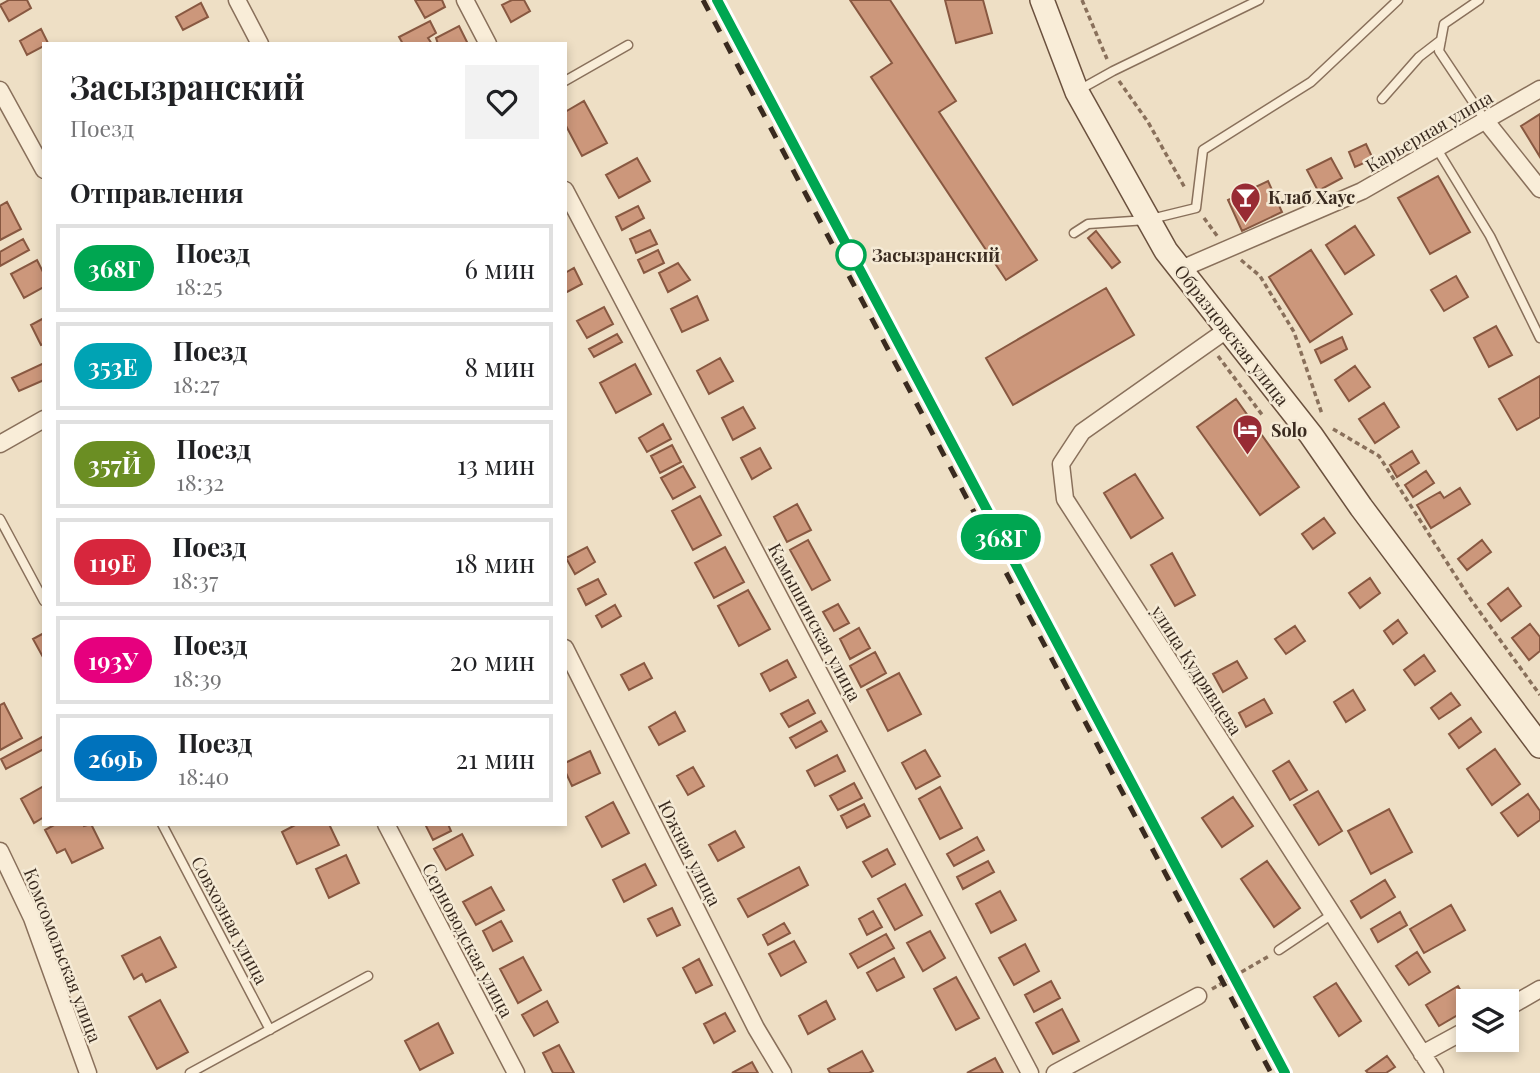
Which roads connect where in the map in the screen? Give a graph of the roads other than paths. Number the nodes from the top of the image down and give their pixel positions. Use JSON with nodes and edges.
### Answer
{"nodes":[{"id":1,"x":237,"y":0,"type":"edge"},
{"id":2,"x":465,"y":0,"type":"edge"},
{"id":3,"x":1042,"y":0,"type":"edge"},
{"id":4,"x":1259,"y":0,"type":"edge"},
{"id":5,"x":1398,"y":0,"type":"edge"},
{"id":6,"x":1479,"y":0,"type":"edge"},
{"id":7,"x":1441,"y":40,"type":"junction"},
{"id":8,"x":259,"y":42,"type":"edge"},
{"id":9,"x":487,"y":42,"type":"edge"},
{"id":10,"x":628,"y":45,"type":"dead end"},
{"id":11,"x":567,"y":80,"type":"edge"},
{"id":12,"x":1540,"y":89,"type":"edge"},
{"id":13,"x":0,"y":90,"type":"edge"},
{"id":14,"x":1077,"y":92,"type":"junction"},
{"id":15,"x":1382,"y":99,"type":"dead end"},
{"id":16,"x":1485,"y":120,"type":"junction"},
{"id":17,"x":1437,"y":149,"type":"junction"},
{"id":18,"x":42,"y":166,"type":"edge"},
{"id":19,"x":1540,"y":189,"type":"edge"},
{"id":20,"x":567,"y":194,"type":"edge"},
{"id":21,"x":1147,"y":220,"type":"junction"},
{"id":22,"x":1074,"y":233,"type":"dead end"},
{"id":23,"x":1181,"y":269,"type":"junction"},
{"id":24,"x":1228,"y":329,"type":"junction"},
{"id":25,"x":1540,"y":338,"type":"edge"},
{"id":26,"x":42,"y":420,"type":"edge"},
{"id":27,"x":0,"y":444,"type":"edge"},
{"id":28,"x":0,"y":519,"type":"edge"},
{"id":29,"x":42,"y":597,"type":"edge"},
{"id":30,"x":567,"y":652,"type":"edge"},
{"id":31,"x":1540,"y":746,"type":"edge"},
{"id":32,"x":163,"y":826,"type":"edge"},
{"id":33,"x":387,"y":826,"type":"edge"},
{"id":34,"x":0,"y":851,"type":"edge"},
{"id":35,"x":1331,"y":915,"type":"junction"},
{"id":36,"x":1279,"y":950,"type":"road end"},
{"id":37,"x":368,"y":976,"type":"dead end"},
{"id":38,"x":1540,"y":989,"type":"edge"},
{"id":39,"x":1198,"y":996,"type":"road end"},
{"id":40,"x":1519,"y":1000,"type":"edge"},
{"id":41,"x":270,"y":1030,"type":"junction"},
{"id":42,"x":1456,"y":1036,"type":"edge"},
{"id":43,"x":1422,"y":1054,"type":"junction"},
{"id":44,"x":88,"y":1073,"type":"edge"},
{"id":45,"x":190,"y":1073,"type":"edge"},
{"id":46,"x":516,"y":1073,"type":"edge"},
{"id":47,"x":783,"y":1073,"type":"edge"},
{"id":48,"x":1030,"y":1073,"type":"edge"},
{"id":49,"x":1055,"y":1073,"type":"edge"},
{"id":50,"x":1435,"y":1073,"type":"edge"}],
"edges":[{"from":1,"to":8,"type":"street"},
{"from":2,"to":9,"type":"street"},
{"from":3,"to":14,"type":"main road","name":"Образцовская улица"},
{"from":4,"to":14,"type":"lane"},
{"from":5,"to":21,"type":"lane"},
{"from":6,"to":7,"type":"lane"},
{"from":7,"to":15,"type":"lane"},
{"from":7,"to":16,"type":"lane"},
{"from":10,"to":11,"type":"lane"},
{"from":12,"to":16,"type":"street","name":"Карьерная улица"},
{"from":13,"to":18,"type":"street"},
{"from":14,"to":21,"type":"main road","name":"Образцовская улица"},
{"from":16,"to":17,"type":"street","name":"Карьерная улица"},
{"from":16,"to":19,"type":"street"},
{"from":17,"to":23,"type":"street","name":"Карьерная улица"},
{"from":17,"to":25,"type":"lane"},
{"from":20,"to":48,"type":"street","name":"Камышинская улица"},
{"from":21,"to":22,"type":"lane"},
{"from":21,"to":23,"type":"main road","name":"Образцовская улица"},
{"from":23,"to":24,"type":"main road","name":"Образцовская улица"},
{"from":24,"to":31,"type":"main road","name":"Образцовская улица"},
{"from":24,"to":35,"type":"street","name":"улица Кудрявцева"},
{"from":26,"to":27,"type":"street"},
{"from":28,"to":29,"type":"lane"},
{"from":30,"to":47,"type":"street","name":"Южная улица"},
{"from":32,"to":41,"type":"lane","name":"Совхозная улица"},
{"from":33,"to":46,"type":"street","name":"Серноводская улица"},
{"from":34,"to":44,"type":"street","name":"Комсомольская улица"},
{"from":35,"to":36,"type":"lane"},
{"from":35,"to":43,"type":"street","name":"улица Кудрявцева"},
{"from":37,"to":41,"type":"lane"},
{"from":38,"to":40,"type":"street"},
{"from":39,"to":49,"type":"street"},
{"from":41,"to":45,"type":"lane"},
{"from":42,"to":43,"type":"street"},
{"from":43,"to":50,"type":"street","name":"улица Кудрявцева"}]}
